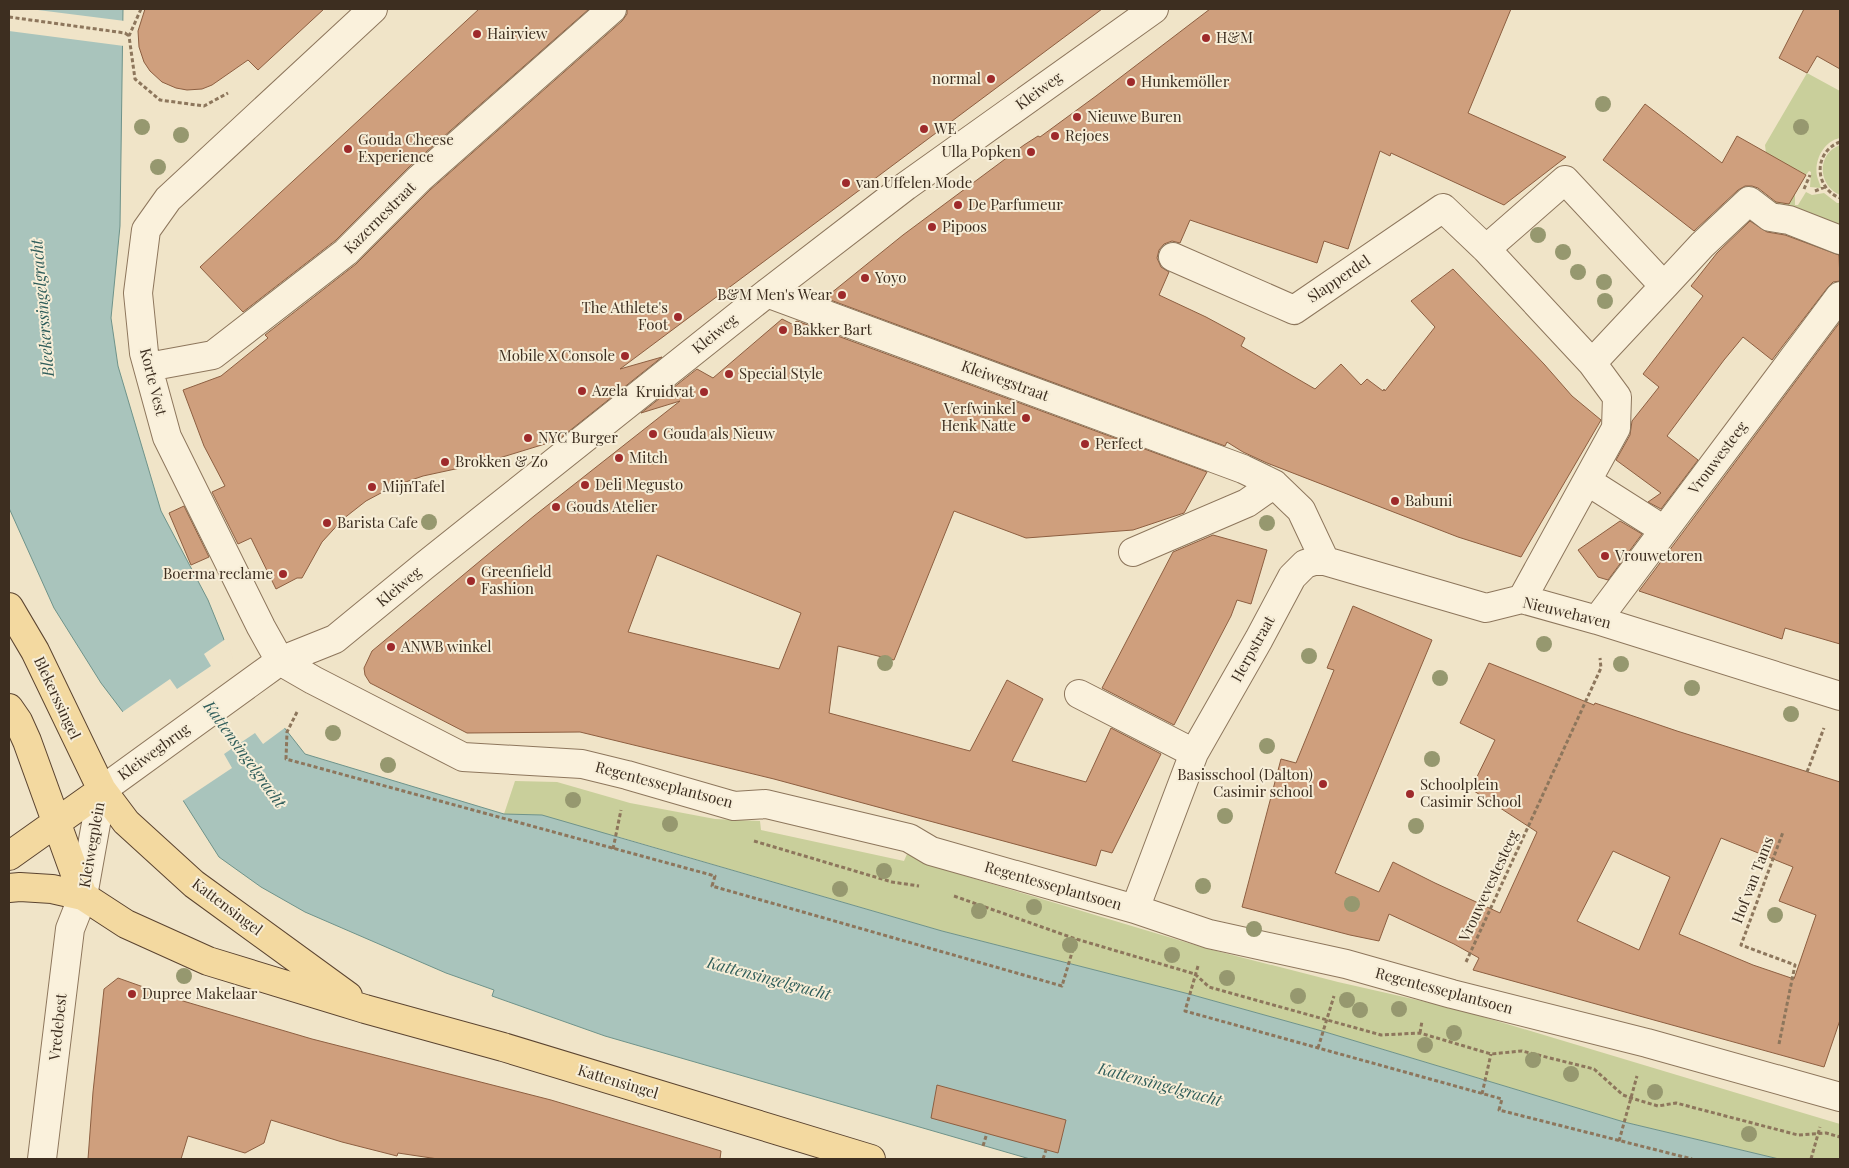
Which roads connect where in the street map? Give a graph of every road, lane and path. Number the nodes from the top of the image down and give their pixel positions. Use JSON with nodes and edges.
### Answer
{"nodes":[{"id":1,"x":141,"y":9,"type":"edge"},
{"id":2,"x":373,"y":9,"type":"edge"},
{"id":3,"x":612,"y":9,"type":"edge"},
{"id":4,"x":1154,"y":9,"type":"edge"},
{"id":5,"x":9,"y":17,"type":"edge"},
{"id":6,"x":129,"y":36,"type":"junction"},
{"id":7,"x":229,"y":93,"type":"dead end"},
{"id":8,"x":1840,"y":142,"type":"edge"},
{"id":9,"x":1825,"y":187,"type":"junction"},
{"id":10,"x":1804,"y":188,"type":"dead end"},
{"id":11,"x":1840,"y":198,"type":"edge"},
{"id":12,"x":1840,"y":240,"type":"edge"},
{"id":13,"x":1486,"y":249,"type":"junction"},
{"id":14,"x":1173,"y":257,"type":"dead end"},
{"id":15,"x":1664,"y":286,"type":"junction"},
{"id":16,"x":767,"y":293,"type":"junction"},
{"id":17,"x":1840,"y":296,"type":"edge"},
{"id":18,"x":1592,"y":363,"type":"junction"},
{"id":19,"x":148,"y":367,"type":"junction"},
{"id":20,"x":1587,"y":481,"type":"junction"},
{"id":21,"x":1274,"y":484,"type":"junction"},
{"id":22,"x":1664,"y":530,"type":"junction"},
{"id":23,"x":1133,"y":552,"type":"dead end"},
{"id":24,"x":1324,"y":561,"type":"junction"},
{"id":25,"x":1522,"y":599,"type":"junction"},
{"id":26,"x":9,"y":607,"type":"edge"},
{"id":27,"x":1596,"y":620,"type":"junction"},
{"id":28,"x":280,"y":661,"type":"junction"},
{"id":29,"x":1079,"y":694,"type":"dead end"},
{"id":30,"x":1838,"y":695,"type":"edge"},
{"id":31,"x":9,"y":708,"type":"edge"},
{"id":32,"x":289,"y":729,"type":"dead end"},
{"id":33,"x":1194,"y":753,"type":"junction"},
{"id":34,"x":1807,"y":772,"type":"dead end"},
{"id":35,"x":102,"y":790,"type":"junction"},
{"id":36,"x":734,"y":806,"type":"junction"},
{"id":37,"x":57,"y":822,"type":"junction"},
{"id":38,"x":1783,"y":832,"type":"dead end"},
{"id":39,"x":616,"y":836,"type":"dead end"},
{"id":40,"x":613,"y":849,"type":"junction"},
{"id":41,"x":9,"y":856,"type":"edge"},
{"id":42,"x":926,"y":887,"type":"dead end"},
{"id":43,"x":9,"y":888,"type":"edge"},
{"id":44,"x":945,"y":893,"type":"dead end"},
{"id":45,"x":83,"y":896,"type":"junction"},
{"id":46,"x":1135,"y":909,"type":"junction"},
{"id":47,"x":1076,"y":939,"type":"junction"},
{"id":48,"x":1189,"y":994,"type":"dead end"},
{"id":49,"x":1452,"y":994,"type":"junction"},
{"id":50,"x":365,"y":1009,"type":"junction"},
{"id":51,"x":1322,"y":1031,"type":"dead end"},
{"id":52,"x":1647,"y":1043,"type":"junction"},
{"id":53,"x":1318,"y":1048,"type":"junction"},
{"id":54,"x":1491,"y":1054,"type":"junction"},
{"id":55,"x":1772,"y":1076,"type":"junction"},
{"id":56,"x":1482,"y":1094,"type":"junction"},
{"id":57,"x":1840,"y":1096,"type":"edge"},
{"id":58,"x":1631,"y":1098,"type":"junction"},
{"id":59,"x":987,"y":1133,"type":"dead end"},
{"id":60,"x":1840,"y":1137,"type":"edge"},
{"id":61,"x":1619,"y":1141,"type":"junction"},
{"id":62,"x":983,"y":1146,"type":"dead end"},
{"id":63,"x":1046,"y":1150,"type":"dead end"},
{"id":64,"x":42,"y":1159,"type":"edge"},
{"id":65,"x":871,"y":1159,"type":"edge"},
{"id":66,"x":1044,"y":1159,"type":"edge"},
{"id":67,"x":1692,"y":1159,"type":"edge"}],
"edges":[{"from":1,"to":6,"type":"path"},
{"from":2,"to":19,"type":"street","name":"Korte Vest"},
{"from":3,"to":19,"type":"street","name":"Kazernestraat"},
{"from":4,"to":16,"type":"street","name":"Kleiweg"},
{"from":5,"to":6,"type":"path"},
{"from":6,"to":7,"type":"path"},
{"from":8,"to":9,"type":"path"},
{"from":9,"to":10,"type":"path"},
{"from":9,"to":11,"type":"path"},
{"from":12,"to":15,"type":"street"},
{"from":13,"to":14,"type":"street","name":"Slapperdel"},
{"from":13,"to":15,"type":"street"},
{"from":13,"to":18,"type":"street","name":"Slapperdel"},
{"from":15,"to":18,"type":"street"},
{"from":16,"to":21,"type":"street","name":"Kleiwegstraat"},
{"from":16,"to":28,"type":"street","name":"Kleiweg"},
{"from":17,"to":22,"type":"street","name":"Vrouwesteeg"},
{"from":18,"to":20,"type":"street","name":"Slapperdel"},
{"from":19,"to":28,"type":"street","name":"Korte Vest"},
{"from":20,"to":22,"type":"street"},
{"from":20,"to":25,"type":"street","name":"Slapperdel"},
{"from":21,"to":23,"type":"street"},
{"from":21,"to":24,"type":"street"},
{"from":22,"to":27,"type":"street","name":"Vrouwesteeg"},
{"from":24,"to":25,"type":"street","name":"Nieuwehaven"},
{"from":24,"to":33,"type":"street","name":"Herpstraat"},
{"from":25,"to":27,"type":"street","name":"Nieuwehaven"},
{"from":26,"to":35,"type":"main road","name":"Blekerssingel"},
{"from":27,"to":30,"type":"street","name":"Nieuwehaven"},
{"from":27,"to":49,"type":"path","name":"Vrouwevestesteeg"},
{"from":28,"to":35,"type":"street","name":"Kleiwegbrug"},
{"from":28,"to":36,"type":"street","name":"Regentesseplantsoen"},
{"from":29,"to":33,"type":"street"},
{"from":30,"to":34,"type":"path"},
{"from":31,"to":37,"type":"main road","name":"Kleiwegplein"},
{"from":32,"to":40,"type":"path"},
{"from":33,"to":46,"type":"street","name":"Herpstraat"},
{"from":35,"to":37,"type":"main road","name":"Kleiwegplein"},
{"from":35,"to":45,"type":"street","name":"Kleiwegplein"},
{"from":35,"to":50,"type":"main road","name":"Kattensingel"},
{"from":36,"to":42,"type":"path"},
{"from":36,"to":46,"type":"street","name":"Regentesseplantsoen"},
{"from":37,"to":41,"type":"main road","name":"Kleiwegplein"},
{"from":37,"to":45,"type":"main road","name":"Kleiwegplein"},
{"from":38,"to":55,"type":"path","name":"Hof van Tams"},
{"from":39,"to":40,"type":"path"},
{"from":40,"to":47,"type":"path"},
{"from":43,"to":45,"type":"main road","name":"Kleiwegplein"},
{"from":44,"to":47,"type":"path"},
{"from":45,"to":50,"type":"main road","name":"Kattensingel"},
{"from":45,"to":64,"type":"street","name":"Vredebest"},
{"from":46,"to":49,"type":"street","name":"Regentesseplantsoen"},
{"from":47,"to":54,"type":"path"},
{"from":48,"to":53,"type":"path"},
{"from":49,"to":52,"type":"street","name":"Regentesseplantsoen"},
{"from":50,"to":65,"type":"main road","name":"Kattensingel"},
{"from":51,"to":53,"type":"path"},
{"from":52,"to":55,"type":"street","name":"Regentesseplantsoen"},
{"from":52,"to":58,"type":"path"},
{"from":53,"to":56,"type":"path"},
{"from":54,"to":56,"type":"path"},
{"from":54,"to":58,"type":"path"},
{"from":55,"to":57,"type":"street","name":"Regentesseplantsoen"},
{"from":56,"to":61,"type":"path"},
{"from":58,"to":60,"type":"path"},
{"from":58,"to":61,"type":"path"},
{"from":59,"to":62,"type":"path"},
{"from":61,"to":67,"type":"path"},
{"from":63,"to":66,"type":"path"}]}
